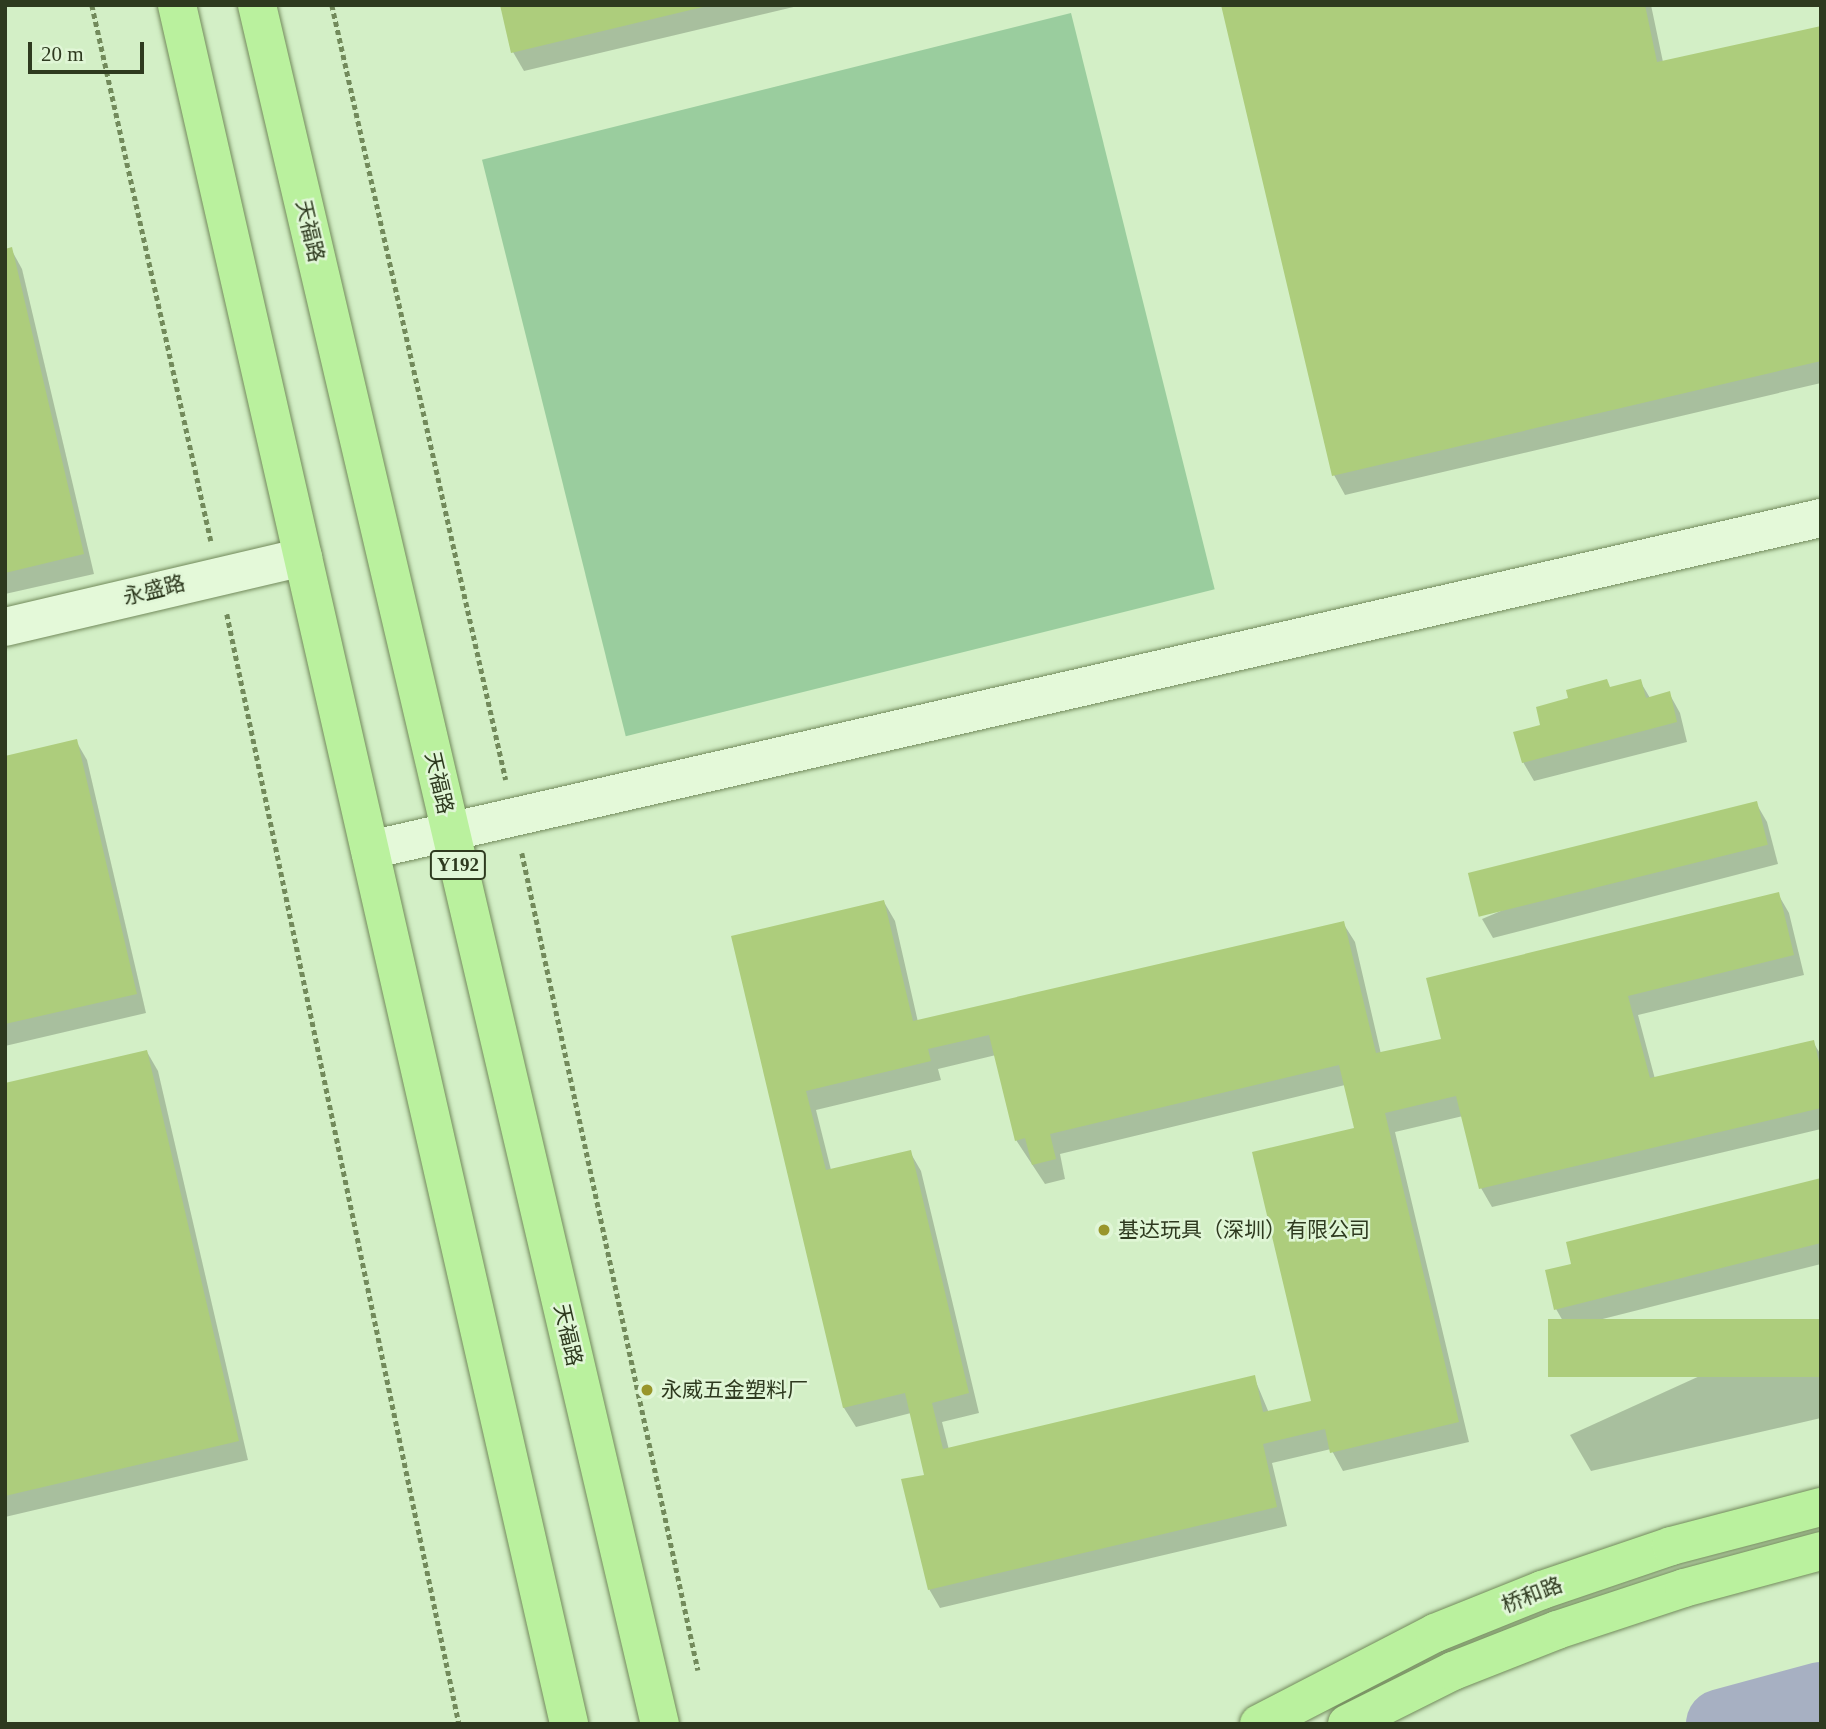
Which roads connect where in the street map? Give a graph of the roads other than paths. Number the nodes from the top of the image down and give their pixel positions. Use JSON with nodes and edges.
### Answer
{"nodes":[{"id":1,"x":177,"y":5,"type":"edge"},
{"id":2,"x":257,"y":5,"type":"edge"},
{"id":3,"x":1821,"y":518,"type":"edge"},
{"id":4,"x":303,"y":557,"type":"junction"},
{"id":5,"x":5,"y":627,"type":"edge"},
{"id":6,"x":450,"y":831,"type":"junction"},
{"id":7,"x":370,"y":850,"type":"junction"},
{"id":8,"x":1821,"y":1507,"type":"edge"},
{"id":9,"x":1821,"y":1551,"type":"edge"},
{"id":10,"x":660,"y":1720,"type":"edge"},
{"id":11,"x":569,"y":1724,"type":"edge"},
{"id":12,"x":1259,"y":1724,"type":"edge"},
{"id":13,"x":1347,"y":1724,"type":"edge"}],
"edges":[{"from":1,"to":4,"type":"main road"},
{"from":2,"to":6,"type":"main road","name":"天福路","number":"Y192"},
{"from":3,"to":6,"type":"street"},
{"from":4,"to":5,"type":"street","name":"永盛路"},
{"from":4,"to":7,"type":"main road"},
{"from":6,"to":7,"type":"street"},
{"from":6,"to":10,"type":"main road","name":"天福路","number":"Y192"},
{"from":7,"to":11,"type":"main road"},
{"from":8,"to":12,"type":"main road","name":"桥和路"},
{"from":9,"to":13,"type":"main road","name":"桥和路"}]}
